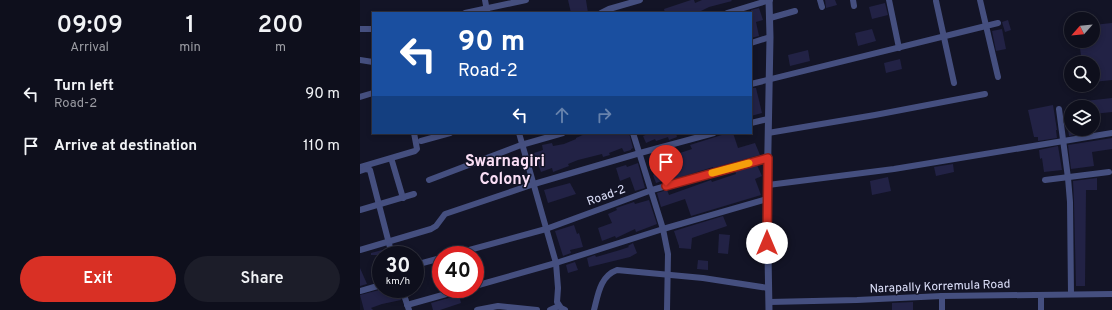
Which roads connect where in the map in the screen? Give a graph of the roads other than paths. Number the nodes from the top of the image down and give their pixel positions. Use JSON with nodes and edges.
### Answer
{"nodes":[{"id":1,"x":485,"y":0,"type":"edge"},
{"id":2,"x":526,"y":0,"type":"edge"},
{"id":3,"x":640,"y":0,"type":"edge"},
{"id":4,"x":769,"y":0,"type":"edge"},
{"id":5,"x":889,"y":0,"type":"edge"},
{"id":6,"x":980,"y":0,"type":"edge"},
{"id":7,"x":936,"y":1,"type":"edge"},
{"id":8,"x":617,"y":3,"type":"edge"},
{"id":9,"x":487,"y":11,"type":"edge"},
{"id":10,"x":795,"y":11,"type":"dead end"},
{"id":11,"x":476,"y":12,"type":"edge"},
{"id":12,"x":603,"y":12,"type":"edge"},
{"id":13,"x":730,"y":12,"type":"edge"},
{"id":14,"x":770,"y":18,"type":"junction"},
{"id":15,"x":998,"y":23,"type":"dead end"},
{"id":16,"x":986,"y":25,"type":"junction"},
{"id":17,"x":360,"y":29,"type":"edge"},
{"id":18,"x":372,"y":29,"type":"edge"},
{"id":19,"x":944,"y":36,"type":"junction"},
{"id":20,"x":770,"y":37,"type":"junction"},
{"id":21,"x":752,"y":43,"type":"edge"},
{"id":22,"x":899,"y":48,"type":"junction"},
{"id":23,"x":360,"y":60,"type":"edge"},
{"id":24,"x":372,"y":62,"type":"edge"},
{"id":25,"x":998,"y":77,"type":"dead end"},
{"id":26,"x":769,"y":80,"type":"junction"},
{"id":27,"x":954,"y":83,"type":"dead end"},
{"id":28,"x":752,"y":84,"type":"edge"},
{"id":29,"x":372,"y":93,"type":"edge"},
{"id":30,"x":985,"y":94,"type":"dead end"},
{"id":31,"x":360,"y":97,"type":"edge"},
{"id":32,"x":1059,"y":109,"type":"dead end"},
{"id":33,"x":768,"y":119,"type":"junction"},
{"id":34,"x":752,"y":123,"type":"edge"},
{"id":35,"x":768,"y":133,"type":"junction"},
{"id":36,"x":414,"y":134,"type":"edge"},
{"id":37,"x":446,"y":134,"type":"edge"},
{"id":38,"x":519,"y":134,"type":"edge"},
{"id":39,"x":560,"y":134,"type":"edge"},
{"id":40,"x":634,"y":134,"type":"edge"},
{"id":41,"x":710,"y":134,"type":"edge"},
{"id":42,"x":1112,"y":134,"type":"edge"},
{"id":43,"x":421,"y":141,"type":"dead end"},
{"id":44,"x":1062,"y":141,"type":"junction"},
{"id":45,"x":521,"y":145,"type":"junction"},
{"id":46,"x":640,"y":153,"type":"junction"},
{"id":47,"x":768,"y":158,"type":"junction"},
{"id":48,"x":392,"y":161,"type":"dead end"},
{"id":49,"x":360,"y":167,"type":"edge"},
{"id":50,"x":360,"y":171,"type":"edge"},
{"id":51,"x":1109,"y":172,"type":"dead end"},
{"id":52,"x":1068,"y":176,"type":"junction"},
{"id":53,"x":429,"y":180,"type":"dead end"},
{"id":54,"x":1045,"y":180,"type":"dead end"},
{"id":55,"x":534,"y":184,"type":"junction"},
{"id":56,"x":768,"y":185,"type":"junction"},
{"id":57,"x":652,"y":190,"type":"junction"},
{"id":58,"x":414,"y":194,"type":"dead end"},
{"id":59,"x":403,"y":198,"type":"junction"},
{"id":60,"x":767,"y":198,"type":"junction"},
{"id":61,"x":380,"y":205,"type":"junction"},
{"id":62,"x":360,"y":210,"type":"edge"},
{"id":63,"x":546,"y":229,"type":"junction"},
{"id":64,"x":663,"y":229,"type":"junction"},
{"id":65,"x":388,"y":242,"type":"junction"},
{"id":66,"x":389,"y":246,"type":"edge"},
{"id":67,"x":484,"y":246,"type":"edge"},
{"id":68,"x":360,"y":250,"type":"edge"},
{"id":69,"x":556,"y":263,"type":"junction"},
{"id":70,"x":668,"y":275,"type":"junction"},
{"id":71,"x":484,"y":283,"type":"edge"},
{"id":72,"x":372,"y":288,"type":"edge"},
{"id":73,"x":768,"y":288,"type":"junction"},
{"id":74,"x":360,"y":291,"type":"edge"},
{"id":75,"x":1071,"y":294,"type":"junction"},
{"id":76,"x":1112,"y":294,"type":"edge"},
{"id":77,"x":1041,"y":295,"type":"junction"},
{"id":78,"x":942,"y":296,"type":"junction"},
{"id":79,"x":405,"y":298,"type":"edge"},
{"id":80,"x":437,"y":298,"type":"edge"},
{"id":81,"x":769,"y":302,"type":"junction"},
{"id":82,"x":408,"y":308,"type":"edge"},
{"id":83,"x":562,"y":308,"type":"edge"},
{"id":84,"x":477,"y":310,"type":"edge"},
{"id":85,"x":537,"y":310,"type":"edge"},
{"id":86,"x":550,"y":310,"type":"edge"},
{"id":87,"x":594,"y":310,"type":"edge"},
{"id":88,"x":667,"y":310,"type":"edge"},
{"id":89,"x":769,"y":310,"type":"edge"},
{"id":90,"x":942,"y":310,"type":"edge"},
{"id":91,"x":1042,"y":310,"type":"edge"}],
"edges":[{"from":1,"to":9,"type":"street"},
{"from":2,"to":9,"type":"street"},
{"from":3,"to":8,"type":"street"},
{"from":4,"to":13,"type":"street"},
{"from":4,"to":14,"type":"street"},
{"from":5,"to":22,"type":"street"},
{"from":6,"to":16,"type":"street"},
{"from":7,"to":19,"type":"street"},
{"from":8,"to":12,"type":"street"},
{"from":9,"to":11,"type":"street"},
{"from":10,"to":14,"type":"street"},
{"from":14,"to":20,"type":"street"},
{"from":15,"to":16,"type":"street"},
{"from":16,"to":19,"type":"street"},
{"from":16,"to":25,"type":"street"},
{"from":17,"to":18,"type":"street"},
{"from":19,"to":22,"type":"street"},
{"from":19,"to":27,"type":"street"},
{"from":20,"to":21,"type":"street"},
{"from":20,"to":26,"type":"street"},
{"from":22,"to":26,"type":"street"},
{"from":23,"to":24,"type":"street"},
{"from":26,"to":28,"type":"street"},
{"from":26,"to":33,"type":"street"},
{"from":29,"to":31,"type":"street"},
{"from":30,"to":35,"type":"street"},
{"from":32,"to":44,"type":"street"},
{"from":33,"to":34,"type":"street"},
{"from":33,"to":35,"type":"street"},
{"from":35,"to":47,"type":"street"},
{"from":36,"to":49,"type":"street"},
{"from":37,"to":43,"type":"street"},
{"from":38,"to":45,"type":"street"},
{"from":39,"to":45,"type":"street"},
{"from":40,"to":46,"type":"street"},
{"from":41,"to":46,"type":"street"},
{"from":42,"to":44,"type":"street"},
{"from":44,"to":52,"type":"street"},
{"from":44,"to":56,"type":"street"},
{"from":45,"to":53,"type":"street"},
{"from":45,"to":55,"type":"street"},
{"from":46,"to":55,"type":"street"},
{"from":46,"to":57,"type":"street"},
{"from":47,"to":56,"type":"street"},
{"from":47,"to":57,"type":"street","name":"Road-2"},
{"from":48,"to":59,"type":"street"},
{"from":50,"to":61,"type":"street"},
{"from":51,"to":52,"type":"street"},
{"from":52,"to":54,"type":"street"},
{"from":52,"to":75,"type":"street"},
{"from":55,"to":63,"type":"street"},
{"from":55,"to":65,"type":"street"},
{"from":56,"to":60,"type":"street"},
{"from":57,"to":63,"type":"street","name":"Road-2"},
{"from":57,"to":64,"type":"street"},
{"from":58,"to":59,"type":"street"},
{"from":59,"to":61,"type":"street"},
{"from":60,"to":64,"type":"street"},
{"from":60,"to":73,"type":"street"},
{"from":61,"to":62,"type":"street"},
{"from":61,"to":65,"type":"street"},
{"from":63,"to":67,"type":"street","name":"Road-2"},
{"from":63,"to":69,"type":"street"},
{"from":64,"to":69,"type":"street"},
{"from":64,"to":70,"type":"street"},
{"from":65,"to":66,"type":"street"},
{"from":65,"to":68,"type":"street"},
{"from":69,"to":71,"type":"street"},
{"from":69,"to":83,"type":"street"},
{"from":70,"to":73,"type":"street"},
{"from":70,"to":87,"type":"street"},
{"from":70,"to":88,"type":"street"},
{"from":72,"to":74,"type":"street"},
{"from":73,"to":81,"type":"street"},
{"from":75,"to":76,"type":"street","name":"Narapally Korremula Road"},
{"from":75,"to":77,"type":"street","name":"Narapally Korremula Road"},
{"from":77,"to":78,"type":"street","name":"Narapally Korremula Road"},
{"from":77,"to":91,"type":"street"},
{"from":78,"to":81,"type":"street","name":"Narapally Korremula Road"},
{"from":78,"to":90,"type":"street"},
{"from":79,"to":82,"type":"street"},
{"from":80,"to":82,"type":"street"},
{"from":81,"to":89,"type":"street"},
{"from":83,"to":86,"type":"street"},
{"from":84,"to":85,"type":"street"}]}
